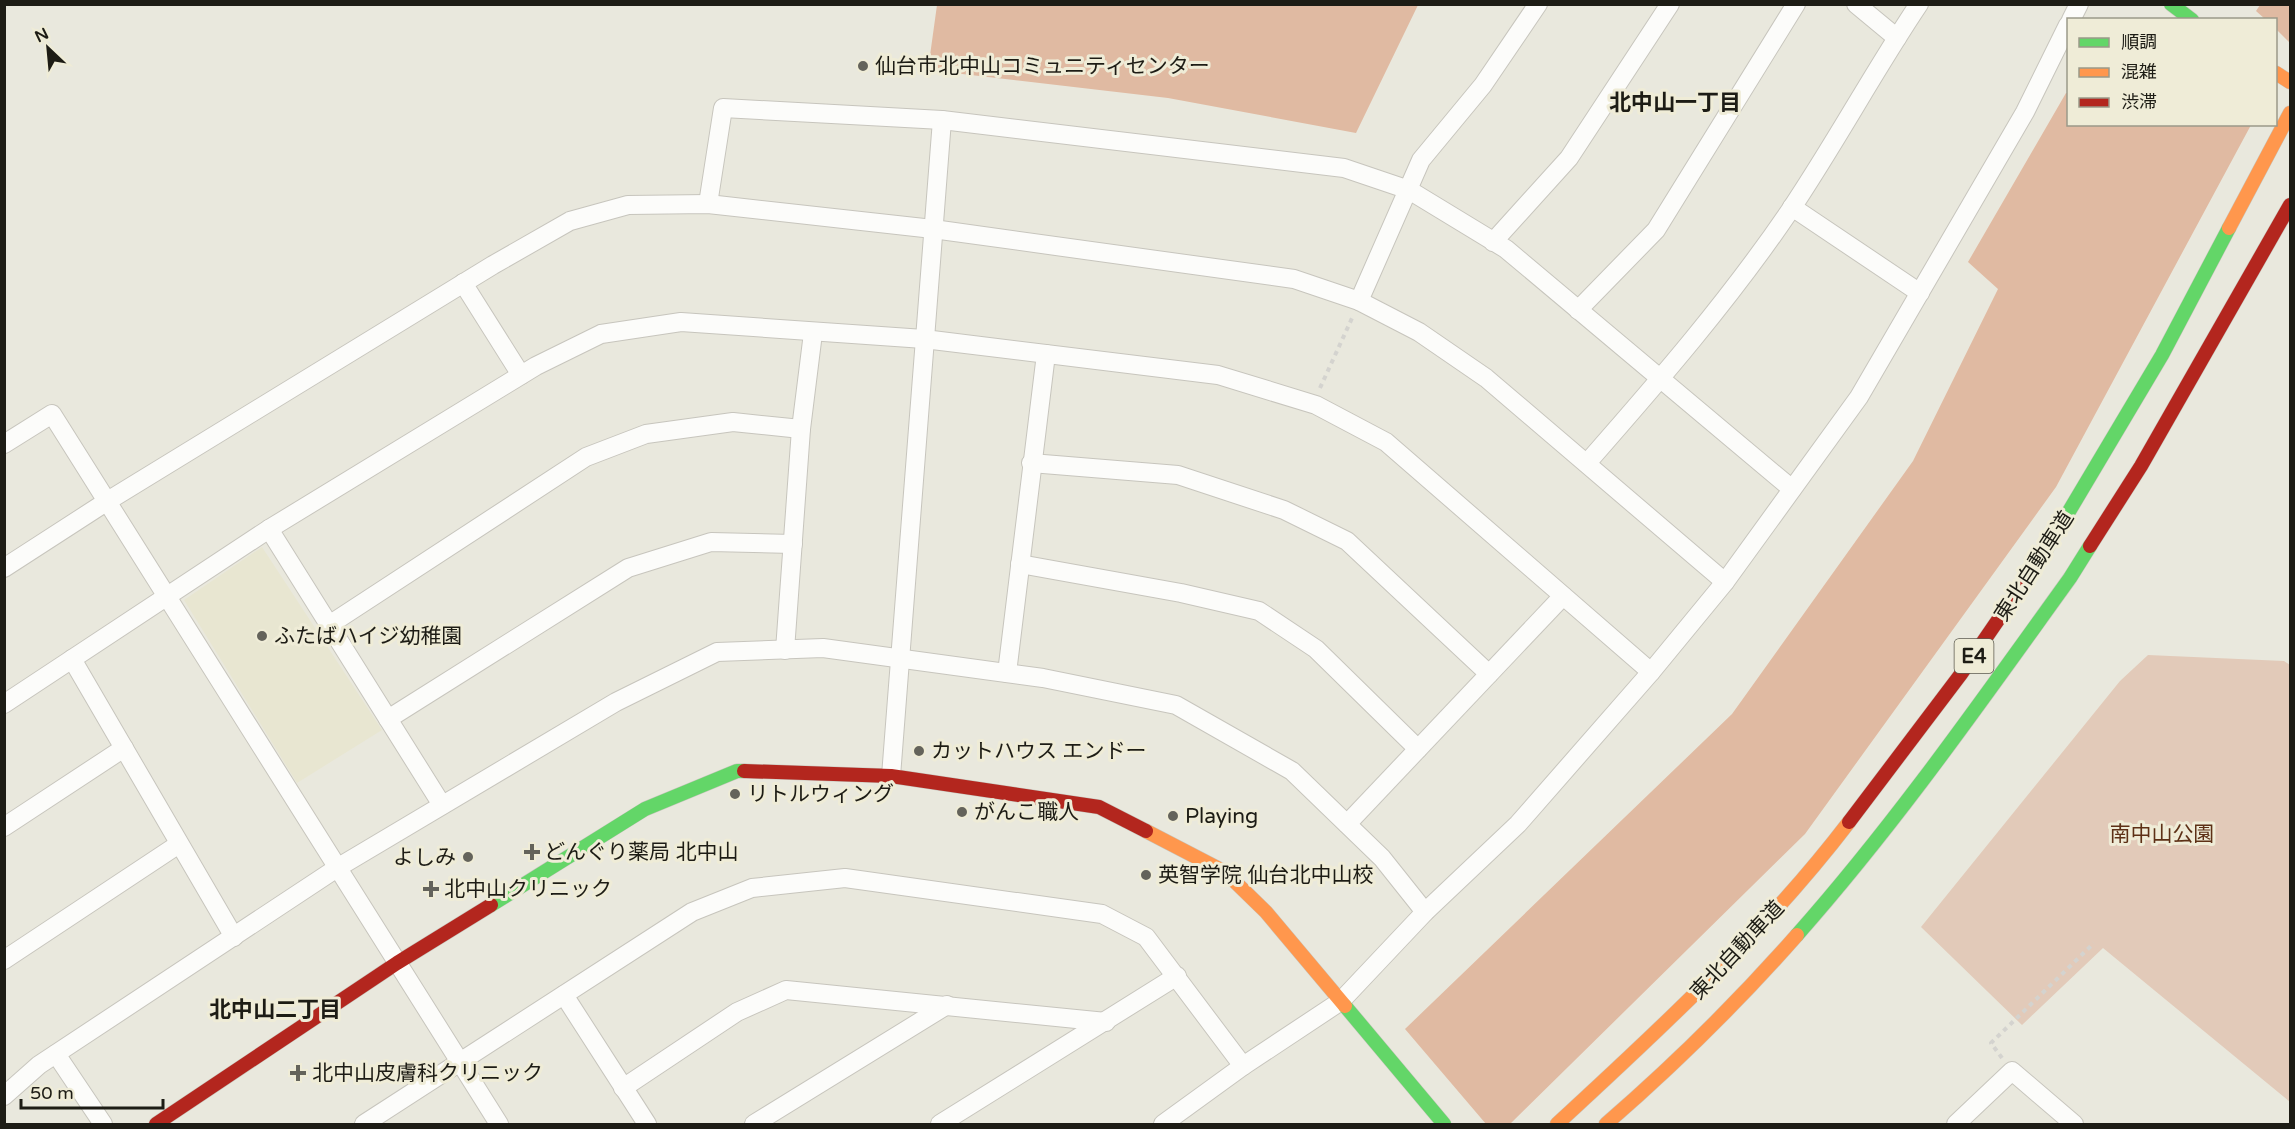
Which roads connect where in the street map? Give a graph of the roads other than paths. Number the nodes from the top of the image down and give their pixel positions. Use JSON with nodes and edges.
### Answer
{"nodes":[{"id":1,"x":1538,"y":4,"type":"edge"},
{"id":2,"x":1670,"y":4,"type":"edge"},
{"id":3,"x":1796,"y":4,"type":"edge"},
{"id":4,"x":1856,"y":4,"type":"edge"},
{"id":5,"x":1919,"y":4,"type":"edge"},
{"id":6,"x":2079,"y":4,"type":"edge"},
{"id":7,"x":2171,"y":4,"type":"edge"},
{"id":8,"x":2072,"y":18,"type":"edge"},
{"id":9,"x":2189,"y":18,"type":"edge"},
{"id":10,"x":2067,"y":27,"type":"edge"},
{"id":11,"x":1897,"y":38,"type":"junction"},
{"id":12,"x":2290,"y":114,"type":"edge"},
{"id":13,"x":942,"y":120,"type":"junction"},
{"id":14,"x":1409,"y":190,"type":"junction"},
{"id":15,"x":708,"y":204,"type":"junction"},
{"id":16,"x":2290,"y":205,"type":"edge"},
{"id":17,"x":1792,"y":207,"type":"junction"},
{"id":18,"x":933,"y":228,"type":"junction"},
{"id":19,"x":1493,"y":242,"type":"junction"},
{"id":20,"x":463,"y":283,"type":"junction"},
{"id":21,"x":1920,"y":293,"type":"junction"},
{"id":22,"x":1359,"y":301,"type":"junction"},
{"id":23,"x":1578,"y":310,"type":"junction"},
{"id":24,"x":813,"y":333,"type":"junction"},
{"id":25,"x":924,"y":339,"type":"junction"},
{"id":26,"x":1046,"y":354,"type":"junction"},
{"id":27,"x":521,"y":375,"type":"junction"},
{"id":28,"x":1660,"y":380,"type":"junction"},
{"id":29,"x":801,"y":429,"type":"junction"},
{"id":30,"x":4,"y":444,"type":"edge"},
{"id":31,"x":1031,"y":463,"type":"junction"},
{"id":32,"x":1587,"y":463,"type":"junction"},
{"id":33,"x":1792,"y":489,"type":"junction"},
{"id":34,"x":106,"y":502,"type":"junction"},
{"id":35,"x":269,"y":529,"type":"junction"},
{"id":36,"x":793,"y":544,"type":"junction"},
{"id":37,"x":1020,"y":564,"type":"junction"},
{"id":38,"x":4,"y":568,"type":"edge"},
{"id":39,"x":1725,"y":582,"type":"junction"},
{"id":40,"x":1563,"y":596,"type":"junction"},
{"id":41,"x":166,"y":597,"type":"junction"},
{"id":42,"x":329,"y":625,"type":"junction"},
{"id":43,"x":785,"y":650,"type":"junction"},
{"id":44,"x":899,"y":658,"type":"junction"},
{"id":45,"x":72,"y":659,"type":"junction"},
{"id":46,"x":1651,"y":672,"type":"junction"},
{"id":47,"x":1007,"y":673,"type":"junction"},
{"id":48,"x":1489,"y":674,"type":"junction"},
{"id":49,"x":4,"y":704,"type":"edge"},
{"id":50,"x":388,"y":719,"type":"junction"},
{"id":51,"x":124,"y":748,"type":"junction"},
{"id":52,"x":1418,"y":749,"type":"junction"},
{"id":53,"x":891,"y":776,"type":"junction"},
{"id":54,"x":442,"y":805,"type":"junction"},
{"id":55,"x":1347,"y":824,"type":"junction"},
{"id":56,"x":4,"y":827,"type":"edge"},
{"id":57,"x":179,"y":844,"type":"junction"},
{"id":58,"x":337,"y":868,"type":"junction"},
{"id":59,"x":1425,"y":912,"type":"junction"},
{"id":60,"x":234,"y":937,"type":"junction"},
{"id":61,"x":4,"y":960,"type":"edge"},
{"id":62,"x":397,"y":963,"type":"junction"},
{"id":63,"x":1177,"y":976,"type":"junction"},
{"id":64,"x":564,"y":994,"type":"junction"},
{"id":65,"x":1341,"y":1001,"type":"junction"},
{"id":66,"x":947,"y":1005,"type":"junction"},
{"id":67,"x":1106,"y":1022,"type":"junction"},
{"id":68,"x":56,"y":1054,"type":"junction"},
{"id":69,"x":460,"y":1062,"type":"junction"},
{"id":70,"x":1243,"y":1066,"type":"junction"},
{"id":71,"x":623,"y":1088,"type":"junction"},
{"id":72,"x":4,"y":1096,"type":"edge"},
{"id":73,"x":370,"y":1123,"type":"edge"},
{"id":74,"x":103,"y":1125,"type":"edge"},
{"id":75,"x":156,"y":1125,"type":"edge"},
{"id":76,"x":499,"y":1125,"type":"edge"},
{"id":77,"x":647,"y":1125,"type":"edge"},
{"id":78,"x":754,"y":1125,"type":"edge"},
{"id":79,"x":940,"y":1125,"type":"edge"},
{"id":80,"x":1163,"y":1125,"type":"edge"},
{"id":81,"x":1444,"y":1125,"type":"edge"},
{"id":82,"x":1557,"y":1125,"type":"edge"},
{"id":83,"x":1606,"y":1125,"type":"edge"},
{"id":84,"x":1956,"y":1125,"type":"edge"},
{"id":85,"x":2074,"y":1125,"type":"edge"}],
"edges":[{"from":1,"to":14,"type":"street"},
{"from":2,"to":19,"type":"street"},
{"from":3,"to":23,"type":"street"},
{"from":4,"to":11,"type":"street"},
{"from":5,"to":11,"type":"street"},
{"from":6,"to":8,"type":"street"},
{"from":7,"to":9,"type":"main road"},
{"from":10,"to":21,"type":"street"},
{"from":11,"to":17,"type":"street"},
{"from":12,"to":82,"type":"main road","name":"東北自動車道","number":"E4"},
{"from":13,"to":14,"type":"street"},
{"from":13,"to":15,"type":"street"},
{"from":13,"to":18,"type":"street"},
{"from":14,"to":19,"type":"street"},
{"from":14,"to":22,"type":"street"},
{"from":15,"to":18,"type":"street"},
{"from":15,"to":20,"type":"street"},
{"from":16,"to":83,"type":"main road","name":"東北自動車道","number":"E4"},
{"from":17,"to":21,"type":"street"},
{"from":17,"to":28,"type":"street"},
{"from":18,"to":22,"type":"street"},
{"from":18,"to":25,"type":"street"},
{"from":19,"to":23,"type":"street"},
{"from":20,"to":27,"type":"street"},
{"from":20,"to":34,"type":"street"},
{"from":21,"to":33,"type":"street"},
{"from":22,"to":32,"type":"street"},
{"from":23,"to":28,"type":"street"},
{"from":24,"to":25,"type":"street"},
{"from":24,"to":27,"type":"street"},
{"from":24,"to":29,"type":"street"},
{"from":25,"to":26,"type":"street"},
{"from":25,"to":44,"type":"street"},
{"from":26,"to":31,"type":"street"},
{"from":26,"to":40,"type":"street"},
{"from":27,"to":35,"type":"street"},
{"from":28,"to":32,"type":"street"},
{"from":28,"to":33,"type":"street"},
{"from":29,"to":36,"type":"street"},
{"from":29,"to":42,"type":"street"},
{"from":30,"to":34,"type":"street"},
{"from":31,"to":37,"type":"street"},
{"from":31,"to":48,"type":"street"},
{"from":32,"to":39,"type":"street"},
{"from":33,"to":39,"type":"street"},
{"from":34,"to":38,"type":"street"},
{"from":34,"to":41,"type":"street"},
{"from":35,"to":41,"type":"street"},
{"from":35,"to":42,"type":"street"},
{"from":36,"to":43,"type":"street"},
{"from":36,"to":50,"type":"street"},
{"from":37,"to":47,"type":"street"},
{"from":37,"to":52,"type":"street"},
{"from":39,"to":46,"type":"street"},
{"from":40,"to":46,"type":"street"},
{"from":40,"to":48,"type":"street"},
{"from":41,"to":45,"type":"street"},
{"from":41,"to":58,"type":"street"},
{"from":42,"to":50,"type":"street"},
{"from":43,"to":44,"type":"street"},
{"from":43,"to":54,"type":"street"},
{"from":44,"to":47,"type":"street"},
{"from":44,"to":53,"type":"street"},
{"from":45,"to":49,"type":"street"},
{"from":45,"to":51,"type":"street"},
{"from":46,"to":59,"type":"street"},
{"from":47,"to":55,"type":"street"},
{"from":48,"to":52,"type":"street"},
{"from":50,"to":54,"type":"street"},
{"from":51,"to":56,"type":"street"},
{"from":51,"to":57,"type":"street"},
{"from":52,"to":55,"type":"street"},
{"from":53,"to":62,"type":"main road"},
{"from":53,"to":65,"type":"main road"},
{"from":54,"to":58,"type":"street"},
{"from":55,"to":59,"type":"street"},
{"from":57,"to":60,"type":"street"},
{"from":57,"to":61,"type":"street"},
{"from":58,"to":60,"type":"street"},
{"from":58,"to":62,"type":"street"},
{"from":59,"to":65,"type":"street"},
{"from":60,"to":68,"type":"street"},
{"from":62,"to":69,"type":"street"},
{"from":62,"to":75,"type":"main road"},
{"from":63,"to":64,"type":"street"},
{"from":63,"to":67,"type":"street"},
{"from":63,"to":70,"type":"street"},
{"from":64,"to":69,"type":"street"},
{"from":64,"to":71,"type":"street"},
{"from":65,"to":70,"type":"street"},
{"from":65,"to":81,"type":"main road"},
{"from":66,"to":67,"type":"street"},
{"from":66,"to":71,"type":"street"},
{"from":66,"to":78,"type":"street"},
{"from":67,"to":79,"type":"street"},
{"from":68,"to":72,"type":"street"},
{"from":68,"to":74,"type":"street"},
{"from":69,"to":73,"type":"street"},
{"from":69,"to":76,"type":"street"},
{"from":70,"to":80,"type":"street"},
{"from":71,"to":77,"type":"street"},
{"from":84,"to":85,"type":"street"}]}
